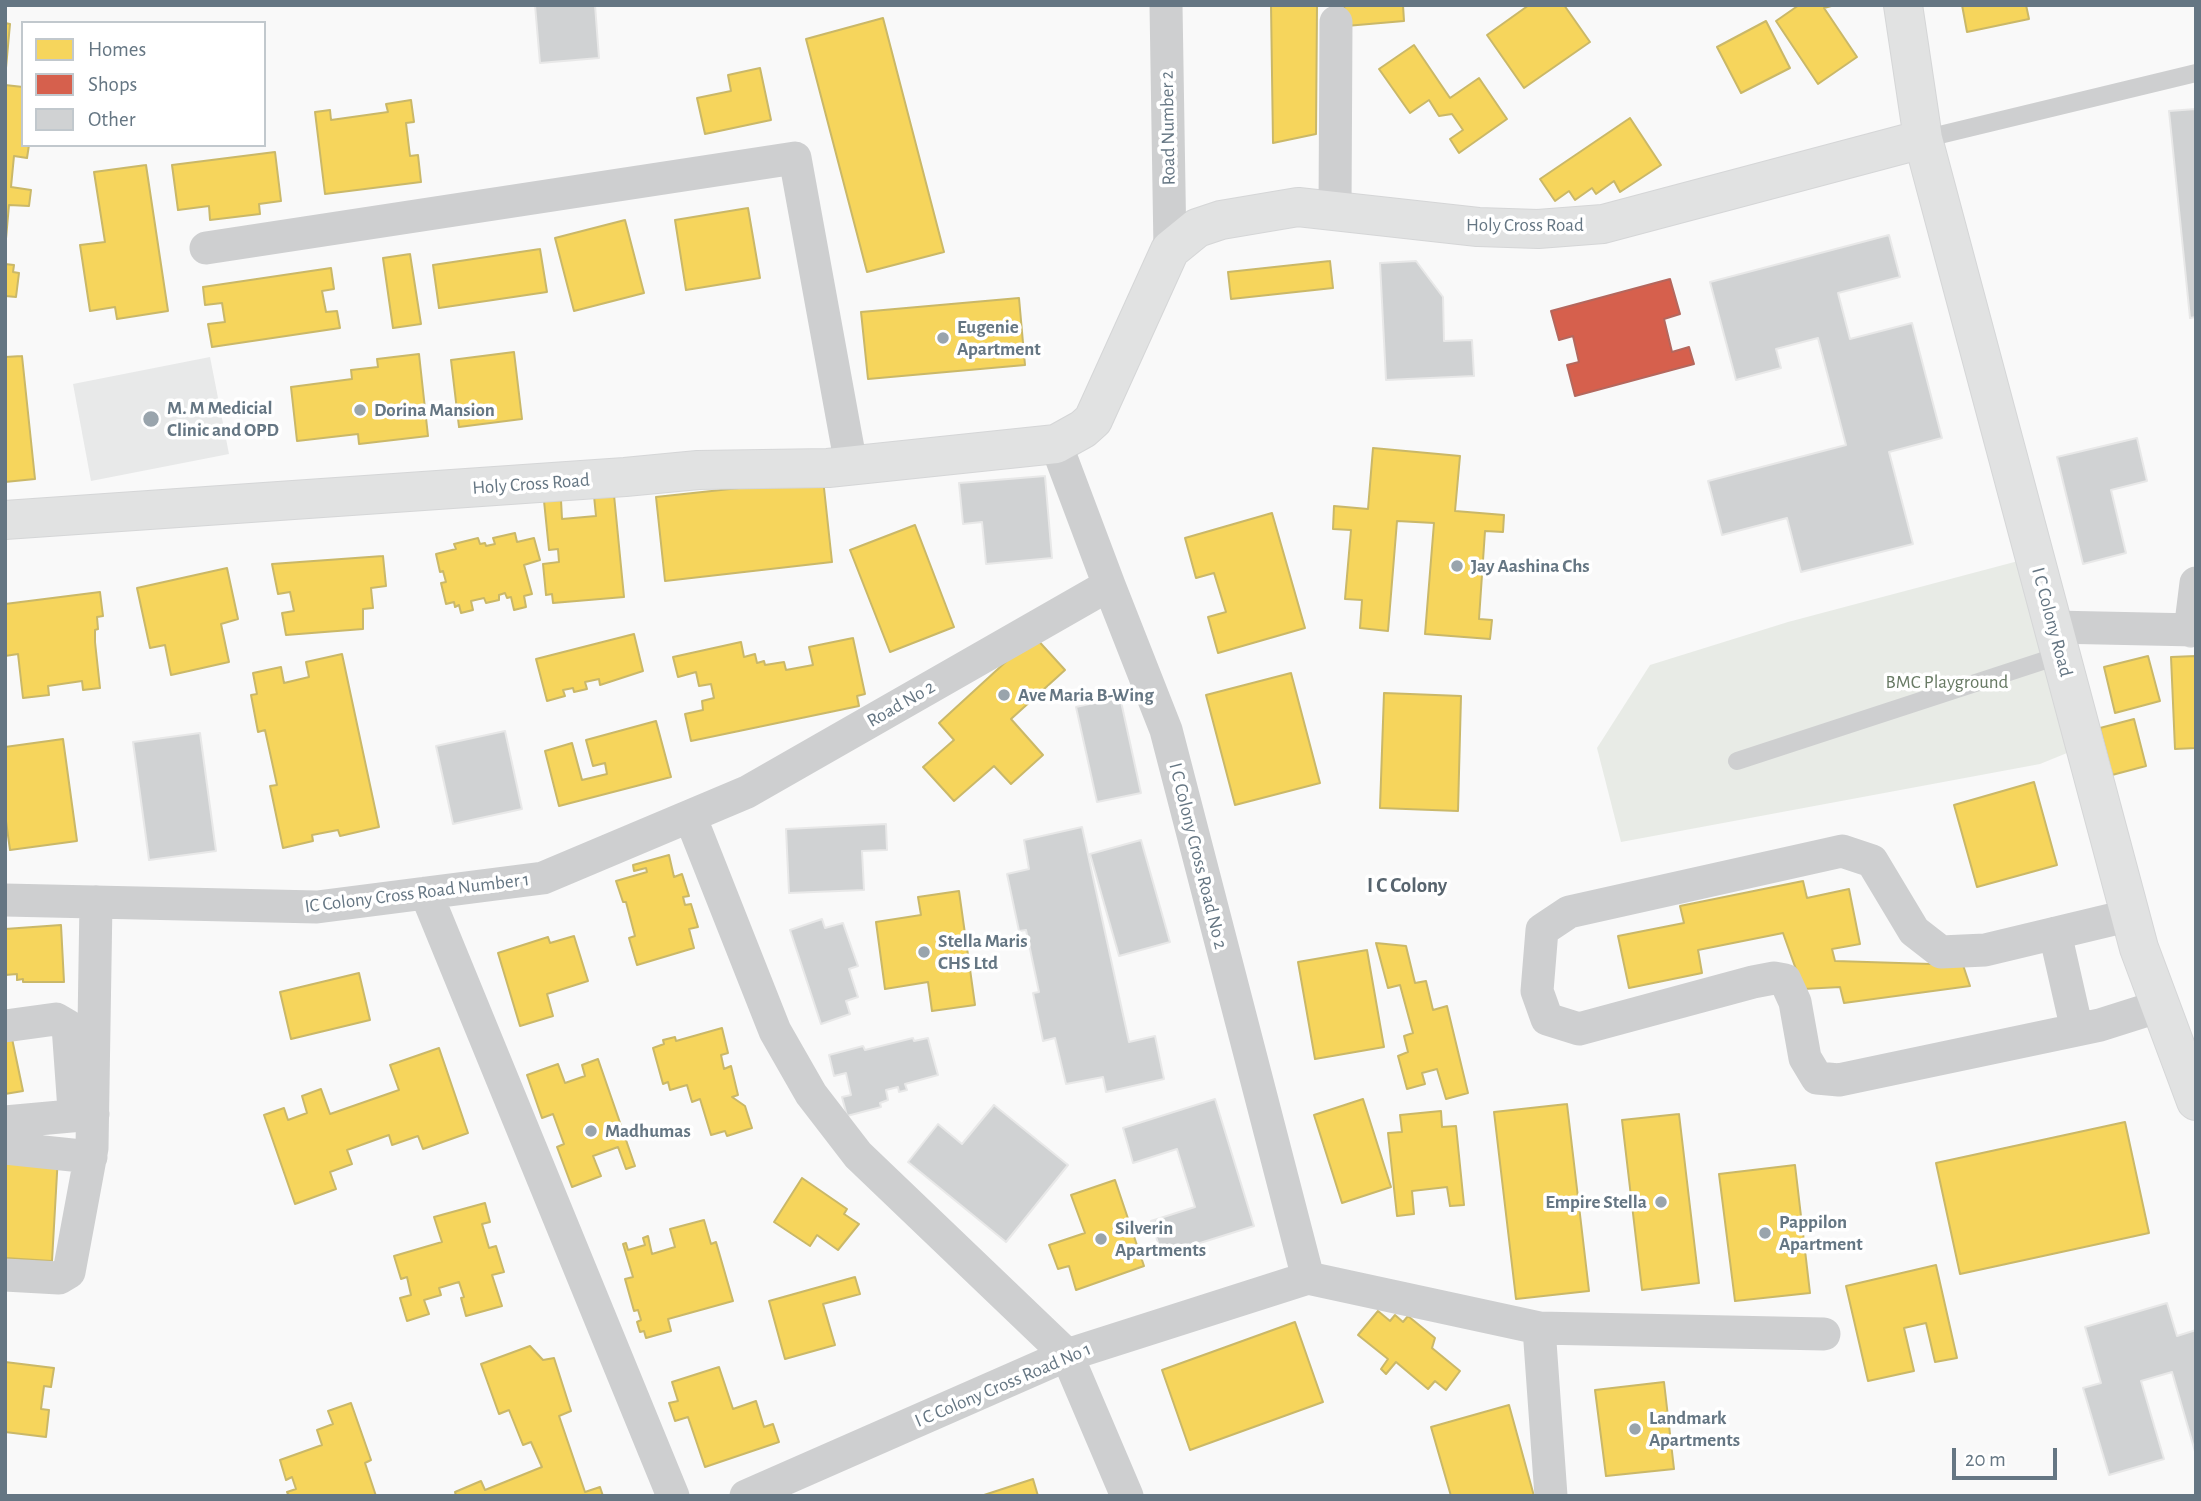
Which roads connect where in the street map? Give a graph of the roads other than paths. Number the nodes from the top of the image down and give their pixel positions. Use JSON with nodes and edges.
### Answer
{"nodes":[{"id":1,"x":1166,"y":5,"type":"edge"},
{"id":2,"x":1903,"y":5,"type":"edge"},
{"id":3,"x":1336,"y":22,"type":"dead end"},
{"id":4,"x":2196,"y":72,"type":"edge"},
{"id":5,"x":1923,"y":139,"type":"junction"},
{"id":6,"x":1335,"y":210,"type":"junction"},
{"id":7,"x":206,"y":248,"type":"dead end"},
{"id":8,"x":1170,"y":250,"type":"junction"},
{"id":9,"x":1056,"y":444,"type":"junction"},
{"id":10,"x":851,"y":466,"type":"junction"},
{"id":11,"x":5,"y":520,"type":"edge"},
{"id":12,"x":2196,"y":583,"type":"edge"},
{"id":13,"x":1109,"y":585,"type":"junction"},
{"id":14,"x":2193,"y":630,"type":"edge"},
{"id":15,"x":2057,"y":641,"type":"junction"},
{"id":16,"x":1737,"y":761,"type":"dead end"},
{"id":17,"x":690,"y":816,"type":"junction"},
{"id":18,"x":426,"y":893,"type":"junction"},
{"id":19,"x":5,"y":900,"type":"edge"},
{"id":20,"x":96,"y":902,"type":"junction"},
{"id":21,"x":2131,"y":915,"type":"junction"},
{"id":22,"x":2055,"y":933,"type":"junction"},
{"id":23,"x":2160,"y":1006,"type":"junction"},
{"id":24,"x":5,"y":1027,"type":"edge"},
{"id":25,"x":2077,"y":1030,"type":"junction"},
{"id":26,"x":2196,"y":1101,"type":"edge"},
{"id":27,"x":84,"y":1115,"type":"junction"},
{"id":28,"x":5,"y":1122,"type":"edge"},
{"id":29,"x":5,"y":1148,"type":"edge"},
{"id":30,"x":91,"y":1157,"type":"junction"},
{"id":31,"x":5,"y":1275,"type":"edge"},
{"id":32,"x":1308,"y":1278,"type":"junction"},
{"id":33,"x":1539,"y":1328,"type":"junction"},
{"id":34,"x":1824,"y":1334,"type":"dead end"},
{"id":35,"x":1067,"y":1355,"type":"junction"},
{"id":36,"x":673,"y":1496,"type":"edge"},
{"id":37,"x":746,"y":1496,"type":"edge"},
{"id":38,"x":1126,"y":1496,"type":"edge"},
{"id":39,"x":1551,"y":1496,"type":"edge"}],
"edges":[{"from":1,"to":8,"type":"street","name":"Road Number 2"},
{"from":2,"to":5,"type":"street","name":"I C Colony Road"},
{"from":3,"to":6,"type":"street"},
{"from":4,"to":5,"type":"lane"},
{"from":5,"to":6,"type":"street","name":"Holy Cross Road"},
{"from":5,"to":15,"type":"street","name":"I C Colony Road"},
{"from":6,"to":8,"type":"street","name":"Holy Cross Road"},
{"from":7,"to":10,"type":"street"},
{"from":8,"to":9,"type":"street"},
{"from":9,"to":10,"type":"street","name":"Holy Cross Road"},
{"from":9,"to":13,"type":"street","name":"I C Colony Cross Road No 2"},
{"from":10,"to":11,"type":"street","name":"Holy Cross Road"},
{"from":12,"to":14,"type":"street"},
{"from":13,"to":17,"type":"street","name":"Road No 2"},
{"from":13,"to":32,"type":"street","name":"I C Colony Cross Road No 2"},
{"from":14,"to":15,"type":"street"},
{"from":15,"to":16,"type":"lane"},
{"from":15,"to":21,"type":"street","name":"I C Colony Road"},
{"from":17,"to":18,"type":"street","name":"IC Colony Cross Road Number 1"},
{"from":17,"to":35,"type":"street"},
{"from":18,"to":20,"type":"street","name":"IC Colony Cross Road Number 1"},
{"from":18,"to":36,"type":"street"},
{"from":19,"to":20,"type":"street","name":"IC Colony Cross Road Number 1"},
{"from":20,"to":27,"type":"street"},
{"from":21,"to":22,"type":"street"},
{"from":21,"to":23,"type":"street","name":"I C Colony Road"},
{"from":22,"to":25,"type":"street"},
{"from":22,"to":25,"type":"street"},
{"from":23,"to":25,"type":"street"},
{"from":23,"to":26,"type":"street","name":"I C Colony Road"},
{"from":24,"to":27,"type":"street"},
{"from":27,"to":28,"type":"street"},
{"from":27,"to":30,"type":"street"},
{"from":29,"to":30,"type":"street"},
{"from":30,"to":31,"type":"street"},
{"from":32,"to":33,"type":"street"},
{"from":32,"to":35,"type":"street","name":"I C Colony Cross Road No 1"},
{"from":33,"to":34,"type":"street"},
{"from":33,"to":39,"type":"street"},
{"from":35,"to":37,"type":"street","name":"I C Colony Cross Road No 1"},
{"from":35,"to":38,"type":"street"}]}
